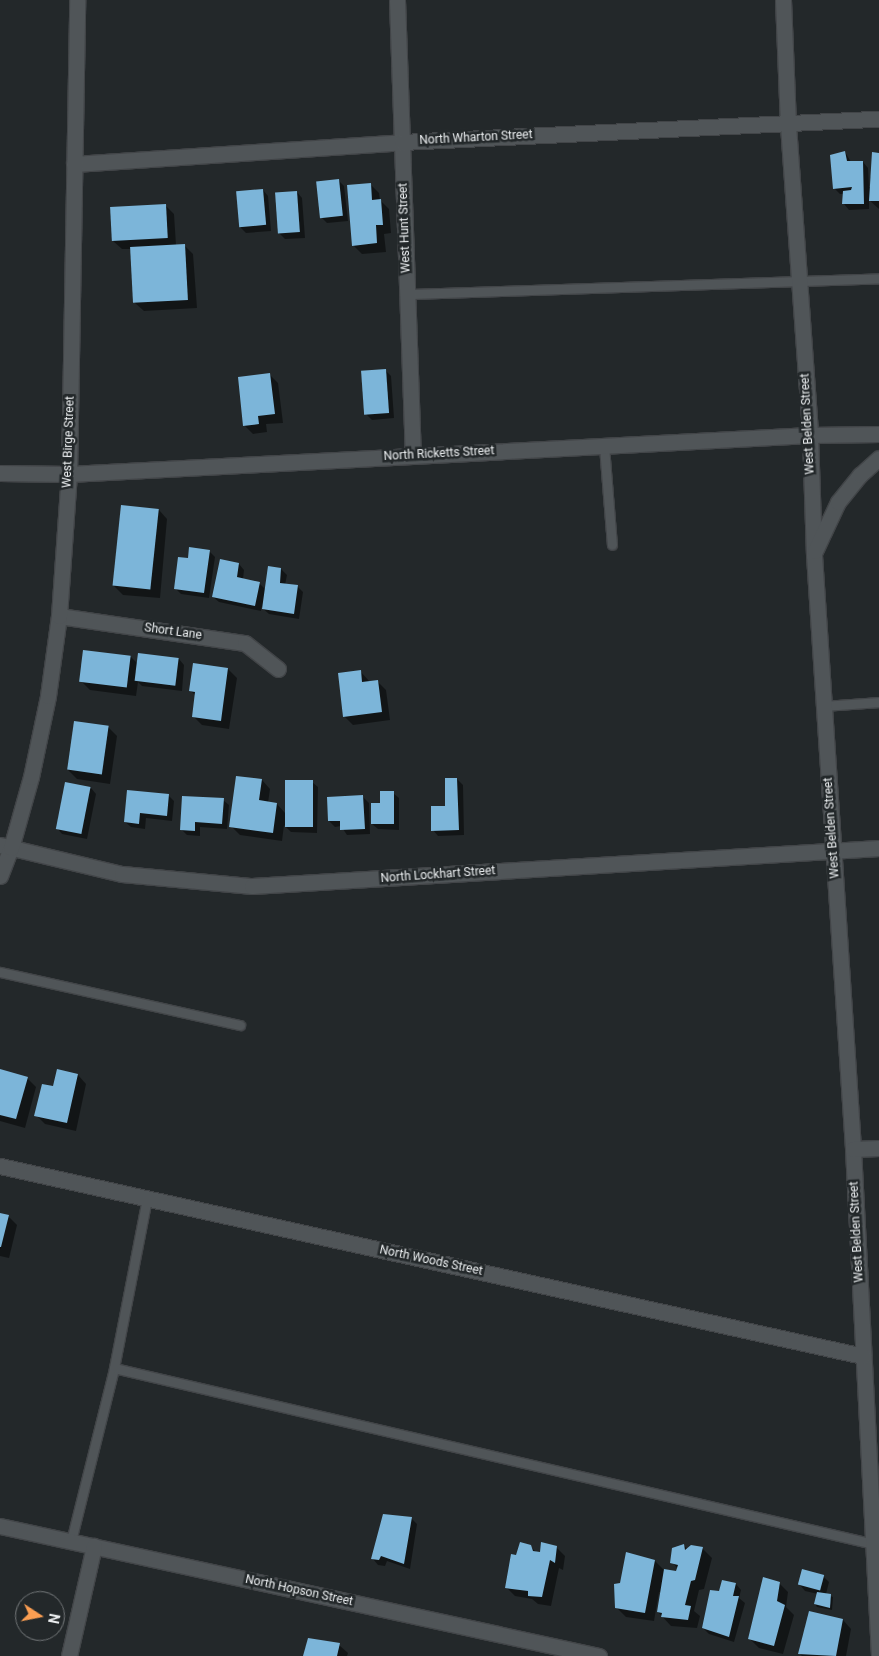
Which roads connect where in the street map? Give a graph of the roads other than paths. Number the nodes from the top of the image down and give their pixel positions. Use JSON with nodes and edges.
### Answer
{"nodes":[{"id":1,"x":77,"y":0,"type":"edge"},
{"id":2,"x":397,"y":0,"type":"edge"},
{"id":3,"x":783,"y":0,"type":"edge"},
{"id":4,"x":879,"y":119,"type":"edge"},
{"id":5,"x":788,"y":124,"type":"junction"},
{"id":6,"x":402,"y":142,"type":"junction"},
{"id":7,"x":74,"y":164,"type":"junction"},
{"id":8,"x":879,"y":278,"type":"edge"},
{"id":9,"x":799,"y":281,"type":"junction"},
{"id":10,"x":408,"y":294,"type":"junction"},
{"id":11,"x":879,"y":434,"type":"edge"},
{"id":12,"x":810,"y":436,"type":"junction"},
{"id":13,"x":604,"y":446,"type":"junction"},
{"id":14,"x":414,"y":455,"type":"junction"},
{"id":15,"x":879,"y":458,"type":"edge"},
{"id":16,"x":0,"y":473,"type":"edge"},
{"id":17,"x":69,"y":474,"type":"junction"},
{"id":18,"x":612,"y":545,"type":"dead end"},
{"id":19,"x":814,"y":554,"type":"junction"},
{"id":20,"x":59,"y":616,"type":"junction"},
{"id":21,"x":278,"y":669,"type":"dead end"},
{"id":22,"x":879,"y":702,"type":"edge"},
{"id":23,"x":824,"y":706,"type":"junction"},
{"id":24,"x":6,"y":846,"type":"edge"},
{"id":25,"x":879,"y":848,"type":"edge"},
{"id":26,"x":834,"y":850,"type":"junction"},
{"id":27,"x":0,"y":876,"type":"edge"},
{"id":28,"x":0,"y":972,"type":"edge"},
{"id":29,"x":240,"y":1025,"type":"dead end"},
{"id":30,"x":879,"y":1148,"type":"edge"},
{"id":31,"x":853,"y":1149,"type":"junction"},
{"id":32,"x":0,"y":1166,"type":"edge"},
{"id":33,"x":147,"y":1198,"type":"junction"},
{"id":34,"x":863,"y":1356,"type":"junction"},
{"id":35,"x":114,"y":1368,"type":"junction"},
{"id":36,"x":875,"y":1494,"type":"edge"},
{"id":37,"x":0,"y":1526,"type":"edge"},
{"id":38,"x":71,"y":1541,"type":"junction"},
{"id":39,"x":874,"y":1544,"type":"junction"},
{"id":40,"x":94,"y":1546,"type":"junction"},
{"id":41,"x":70,"y":1656,"type":"edge"},
{"id":42,"x":599,"y":1656,"type":"edge"},
{"id":43,"x":879,"y":1656,"type":"edge"}],
"edges":[{"from":1,"to":7,"type":"street","name":"West Birge Street"},
{"from":2,"to":6,"type":"street","name":"West Hunt Street"},
{"from":3,"to":5,"type":"street","name":"West Belden Street"},
{"from":4,"to":5,"type":"street","name":"North Wharton Street"},
{"from":5,"to":6,"type":"street","name":"North Wharton Street"},
{"from":5,"to":9,"type":"street","name":"West Belden Street"},
{"from":6,"to":7,"type":"street","name":"North Wharton Street"},
{"from":6,"to":10,"type":"street","name":"West Hunt Street"},
{"from":7,"to":17,"type":"street","name":"West Birge Street"},
{"from":8,"to":9,"type":"lane"},
{"from":9,"to":10,"type":"lane"},
{"from":9,"to":12,"type":"street","name":"West Belden Street"},
{"from":10,"to":14,"type":"street","name":"West Hunt Street"},
{"from":11,"to":12,"type":"street","name":"North Ricketts Street"},
{"from":12,"to":13,"type":"street","name":"North Ricketts Street"},
{"from":12,"to":19,"type":"street","name":"West Belden Street"},
{"from":13,"to":14,"type":"street","name":"North Ricketts Street"},
{"from":13,"to":18,"type":"lane"},
{"from":14,"to":17,"type":"street","name":"North Ricketts Street"},
{"from":15,"to":19,"type":"street"},
{"from":16,"to":17,"type":"street","name":"North Ricketts Street"},
{"from":17,"to":20,"type":"street","name":"West Birge Street"},
{"from":19,"to":23,"type":"street","name":"West Belden Street"},
{"from":20,"to":21,"type":"street","name":"Short Lane"},
{"from":20,"to":24,"type":"street","name":"West Birge Street"},
{"from":22,"to":23,"type":"lane"},
{"from":23,"to":26,"type":"street","name":"West Belden Street"},
{"from":24,"to":26,"type":"street","name":"North Lockhart Street"},
{"from":24,"to":27,"type":"street","name":"West Birge Street"},
{"from":25,"to":26,"type":"street","name":"North Lockhart Street"},
{"from":26,"to":31,"type":"street","name":"West Belden Street"},
{"from":28,"to":29,"type":"lane"},
{"from":30,"to":31,"type":"street"},
{"from":31,"to":34,"type":"street","name":"West Belden Street"},
{"from":32,"to":33,"type":"street","name":"North Woods Street"},
{"from":33,"to":34,"type":"street","name":"North Woods Street"},
{"from":33,"to":35,"type":"lane"},
{"from":34,"to":36,"type":"street","name":"West Belden Street"},
{"from":35,"to":38,"type":"lane"},
{"from":35,"to":39,"type":"lane"},
{"from":36,"to":39,"type":"street","name":"West Belden Street"},
{"from":37,"to":38,"type":"street","name":"North Hopson Street"},
{"from":38,"to":40,"type":"street","name":"North Hopson Street"},
{"from":39,"to":43,"type":"street","name":"West Belden Street"},
{"from":40,"to":41,"type":"street"},
{"from":40,"to":42,"type":"street","name":"North Hopson Street"}]}
